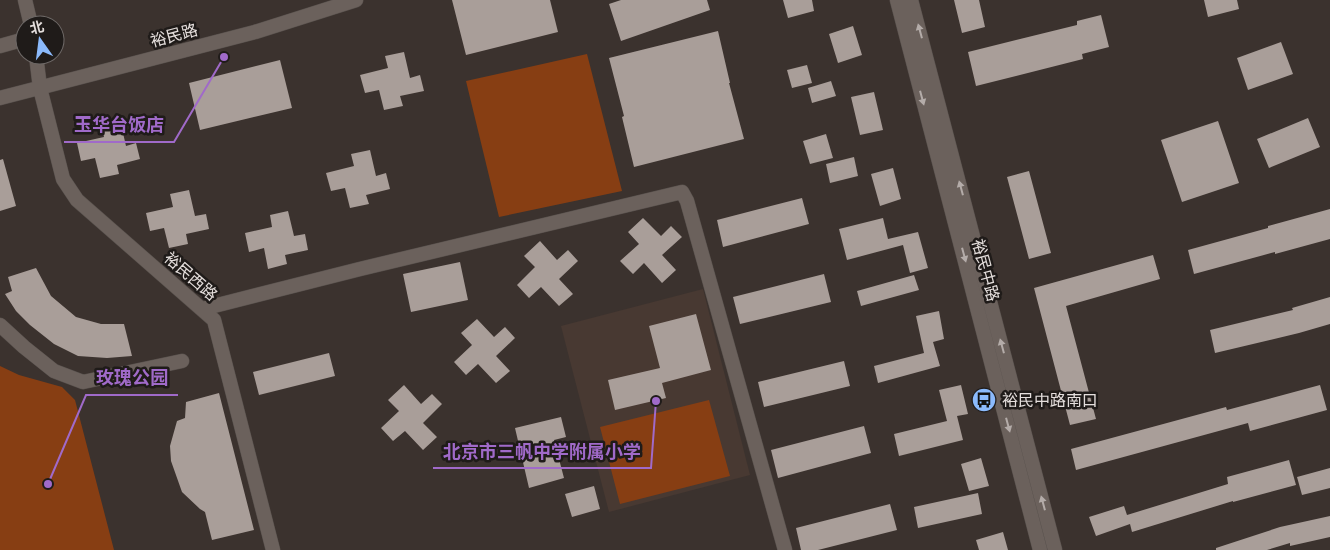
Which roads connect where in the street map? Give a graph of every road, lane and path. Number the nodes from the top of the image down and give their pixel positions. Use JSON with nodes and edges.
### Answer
{"nodes":[{"id":1,"x":25,"y":0,"type":"edge"},
{"id":2,"x":356,"y":0,"type":"edge"},
{"id":3,"x":897,"y":0,"type":"edge"},
{"id":4,"x":912,"y":0,"type":"edge"},
{"id":5,"x":339,"y":3,"type":"edge"},
{"id":6,"x":29,"y":15,"type":"edge"},
{"id":7,"x":15,"y":42,"type":"edge"},
{"id":8,"x":0,"y":46,"type":"edge"},
{"id":9,"x":37,"y":65,"type":"edge"},
{"id":10,"x":40,"y":88,"type":"junction"},
{"id":11,"x":0,"y":98,"type":"edge"},
{"id":12,"x":202,"y":309,"type":"junction"},
{"id":13,"x":0,"y":325,"type":"edge"},
{"id":14,"x":182,"y":361,"type":"dead end"},
{"id":15,"x":273,"y":550,"type":"edge"},
{"id":16,"x":785,"y":550,"type":"edge"},
{"id":17,"x":1040,"y":550,"type":"edge"},
{"id":18,"x":1055,"y":550,"type":"edge"}],
"edges":[{"from":1,"to":6,"type":"street"},
{"from":2,"to":5,"type":"street","name":"裕民路"},
{"from":3,"to":17,"type":"street","name":"裕民中路","one_way":true},
{"from":18,"to":4,"type":"street","name":"裕民中路","one_way":true},
{"from":5,"to":10,"type":"street","name":"裕民路"},
{"from":7,"to":8,"type":"street"},
{"from":9,"to":10,"type":"street","name":"裕民西路"},
{"from":10,"to":11,"type":"street","name":"裕民路"},
{"from":10,"to":12,"type":"street","name":"裕民西路"},
{"from":12,"to":15,"type":"street","name":"裕民西路"},
{"from":12,"to":16,"type":"street"},
{"from":13,"to":14,"type":"street"}]}
